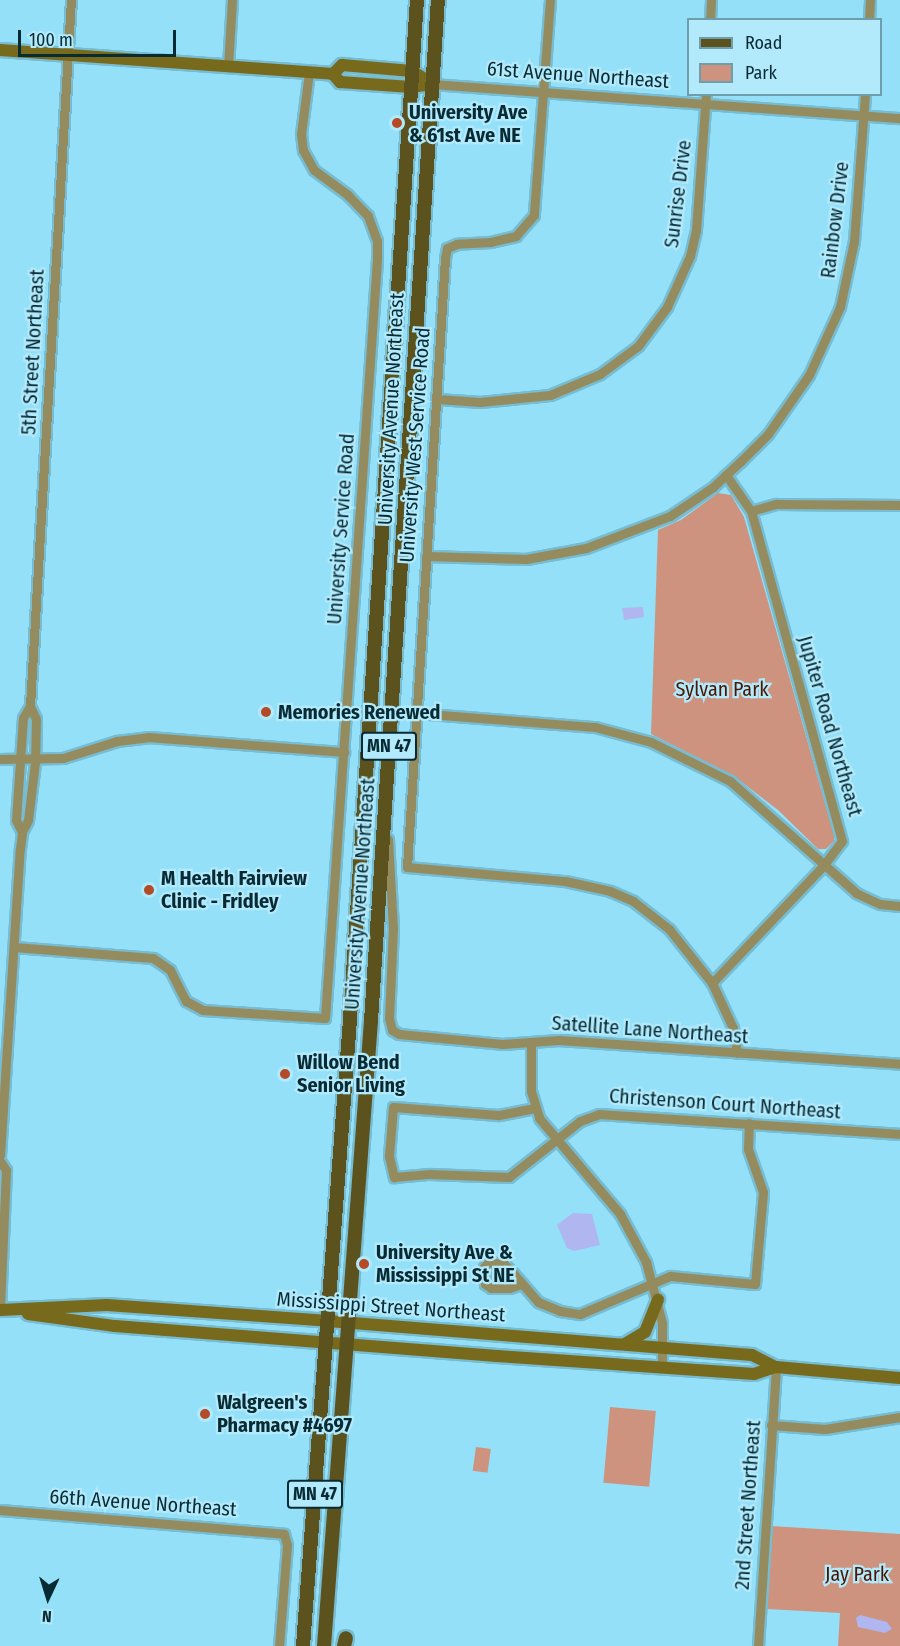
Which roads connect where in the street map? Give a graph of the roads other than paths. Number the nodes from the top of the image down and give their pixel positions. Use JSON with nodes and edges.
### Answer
{"nodes":[{"id":1,"x":71,"y":0,"type":"edge"},
{"id":2,"x":232,"y":0,"type":"edge"},
{"id":3,"x":417,"y":0,"type":"edge"},
{"id":4,"x":438,"y":0,"type":"edge"},
{"id":5,"x":550,"y":0,"type":"edge"},
{"id":6,"x":711,"y":0,"type":"edge"},
{"id":7,"x":870,"y":0,"type":"edge"},
{"id":8,"x":710,"y":18,"type":"edge"},
{"id":9,"x":869,"y":18,"type":"edge"},
{"id":10,"x":0,"y":50,"type":"edge"},
{"id":11,"x":68,"y":55,"type":"junction"},
{"id":12,"x":228,"y":67,"type":"junction"},
{"id":13,"x":412,"y":71,"type":"junction"},
{"id":14,"x":309,"y":72,"type":"junction"},
{"id":15,"x":333,"y":74,"type":"junction"},
{"id":16,"x":433,"y":84,"type":"junction"},
{"id":17,"x":411,"y":87,"type":"junction"},
{"id":18,"x":546,"y":92,"type":"junction"},
{"id":19,"x":865,"y":96,"type":"edge"},
{"id":20,"x":706,"y":99,"type":"edge"},
{"id":21,"x":864,"y":115,"type":"junction"},
{"id":22,"x":900,"y":118,"type":"edge"},
{"id":23,"x":437,"y":399,"type":"junction"},
{"id":24,"x":726,"y":476,"type":"junction"},
{"id":25,"x":900,"y":506,"type":"edge"},
{"id":26,"x":751,"y":511,"type":"junction"},
{"id":27,"x":426,"y":556,"type":"junction"},
{"id":28,"x":30,"y":706,"type":"junction"},
{"id":29,"x":416,"y":713,"type":"junction"},
{"id":30,"x":344,"y":752,"type":"junction"},
{"id":31,"x":0,"y":759,"type":"edge"},
{"id":32,"x":20,"y":761,"type":"junction"},
{"id":33,"x":35,"y":762,"type":"junction"},
{"id":34,"x":384,"y":813,"type":"junction"},
{"id":35,"x":22,"y":832,"type":"junction"},
{"id":36,"x":823,"y":866,"type":"junction"},
{"id":37,"x":900,"y":906,"type":"edge"},
{"id":38,"x":14,"y":947,"type":"junction"},
{"id":39,"x":712,"y":983,"type":"junction"},
{"id":40,"x":531,"y":1042,"type":"junction"},
{"id":41,"x":737,"y":1053,"type":"junction"},
{"id":42,"x":900,"y":1064,"type":"edge"},
{"id":43,"x":535,"y":1108,"type":"junction"},
{"id":44,"x":749,"y":1123,"type":"junction"},
{"id":45,"x":900,"y":1134,"type":"edge"},
{"id":46,"x":556,"y":1141,"type":"junction"},
{"id":47,"x":0,"y":1155,"type":"edge"},
{"id":48,"x":0,"y":1161,"type":"edge"},
{"id":49,"x":653,"y":1281,"type":"junction"},
{"id":50,"x":522,"y":1284,"type":"dead end"},
{"id":51,"x":658,"y":1299,"type":"junction"},
{"id":52,"x":0,"y":1310,"type":"edge"},
{"id":53,"x":328,"y":1321,"type":"junction"},
{"id":54,"x":349,"y":1323,"type":"junction"},
{"id":55,"x":326,"y":1342,"type":"junction"},
{"id":56,"x":348,"y":1344,"type":"junction"},
{"id":57,"x":625,"y":1344,"type":"junction"},
{"id":58,"x":662,"y":1347,"type":"junction"},
{"id":59,"x":776,"y":1366,"type":"junction"},
{"id":60,"x":662,"y":1367,"type":"junction"},
{"id":61,"x":900,"y":1378,"type":"edge"},
{"id":62,"x":900,"y":1417,"type":"edge"},
{"id":63,"x":771,"y":1425,"type":"junction"},
{"id":64,"x":0,"y":1510,"type":"edge"},
{"id":65,"x":279,"y":1646,"type":"edge"},
{"id":66,"x":303,"y":1646,"type":"edge"},
{"id":67,"x":324,"y":1646,"type":"edge"},
{"id":68,"x":758,"y":1646,"type":"edge"}],
"edges":[{"from":1,"to":11,"type":"street","name":"5th Street Northeast"},
{"from":2,"to":12,"type":"street"},
{"from":3,"to":13,"type":"main road","name":"University Avenue Northeast","number":"MN 47"},
{"from":4,"to":16,"type":"main road","name":"University Avenue Northeast","number":"MN 47"},
{"from":5,"to":18,"type":"street"},
{"from":6,"to":8,"type":"street"},
{"from":7,"to":9,"type":"street"},
{"from":10,"to":11,"type":"street","name":"61st Avenue Northeast"},
{"from":11,"to":12,"type":"street","name":"61st Avenue Northeast"},
{"from":11,"to":28,"type":"street","name":"5th Street Northeast"},
{"from":12,"to":14,"type":"street","name":"61st Avenue Northeast"},
{"from":13,"to":15,"type":"street","name":"61st Avenue Northeast"},
{"from":13,"to":16,"type":"street","name":"61st Avenue Northeast"},
{"from":13,"to":17,"type":"main road","name":"University Avenue Northeast","number":"MN 47"},
{"from":14,"to":15,"type":"street","name":"61st Avenue Northeast"},
{"from":14,"to":30,"type":"street","name":"University Service Road"},
{"from":15,"to":17,"type":"street","name":"61st Avenue Northeast"},
{"from":16,"to":17,"type":"street","name":"61st Avenue Northeast"},
{"from":16,"to":18,"type":"street","name":"61st Avenue Northeast"},
{"from":16,"to":34,"type":"main road","name":"University Avenue Northeast","number":"MN 47"},
{"from":17,"to":53,"type":"main road","name":"University Avenue Northeast","number":"MN 47"},
{"from":18,"to":20,"type":"street","name":"61st Avenue Northeast"},
{"from":18,"to":23,"type":"street","name":"University West Service Road"},
{"from":19,"to":21,"type":"street"},
{"from":20,"to":21,"type":"street","name":"61st Avenue Northeast"},
{"from":20,"to":23,"type":"street","name":"Sunrise Drive"},
{"from":21,"to":22,"type":"street","name":"61st Avenue Northeast"},
{"from":21,"to":24,"type":"street","name":"Rainbow Drive"},
{"from":23,"to":27,"type":"street","name":"University West Service Road"},
{"from":24,"to":26,"type":"street","name":"Jupiter Road Northeast"},
{"from":24,"to":27,"type":"street","name":"Rainbow Drive"},
{"from":25,"to":26,"type":"street"},
{"from":26,"to":36,"type":"street","name":"Jupiter Road Northeast"},
{"from":27,"to":29,"type":"street","name":"University West Service Road"},
{"from":28,"to":32,"type":"street","name":"5th Street Northeast"},
{"from":28,"to":33,"type":"street","name":"5th Street Northeast"},
{"from":29,"to":36,"type":"street"},
{"from":29,"to":39,"type":"street","name":"University West Service Road"},
{"from":30,"to":33,"type":"street"},
{"from":30,"to":38,"type":"street","name":"University Service Road"},
{"from":31,"to":32,"type":"street"},
{"from":32,"to":33,"type":"street"},
{"from":32,"to":35,"type":"street","name":"5th Street Northeast"},
{"from":33,"to":35,"type":"street","name":"5th Street Northeast"},
{"from":34,"to":40,"type":"street","name":"Satellite Lane Northeast"},
{"from":34,"to":54,"type":"main road","name":"University Avenue Northeast","number":"MN 47"},
{"from":35,"to":38,"type":"street","name":"5th Street Northeast"},
{"from":36,"to":37,"type":"street"},
{"from":36,"to":39,"type":"street","name":"Jupiter Road Northeast"},
{"from":38,"to":47,"type":"street","name":"5th Street Northeast"},
{"from":39,"to":41,"type":"street"},
{"from":40,"to":41,"type":"street","name":"Satellite Lane Northeast"},
{"from":40,"to":43,"type":"street"},
{"from":41,"to":42,"type":"street","name":"Satellite Lane Northeast"},
{"from":43,"to":46,"type":"street"},
{"from":43,"to":46,"type":"street","name":"Christenson Court Northeast"},
{"from":44,"to":45,"type":"street","name":"Christenson Court Northeast"},
{"from":44,"to":46,"type":"street","name":"Christenson Court Northeast"},
{"from":44,"to":49,"type":"street"},
{"from":46,"to":49,"type":"street"},
{"from":48,"to":52,"type":"street"},
{"from":49,"to":50,"type":"street"},
{"from":49,"to":51,"type":"street"},
{"from":51,"to":57,"type":"street"},
{"from":51,"to":58,"type":"street"},
{"from":52,"to":53,"type":"street","name":"Mississippi Street Northeast"},
{"from":52,"to":55,"type":"street","name":"Mississippi Street Northeast"},
{"from":53,"to":54,"type":"street","name":"Mississippi Street Northeast"},
{"from":53,"to":55,"type":"main road","name":"University Avenue Northeast","number":"MN 47"},
{"from":54,"to":56,"type":"main road","name":"University Avenue Northeast","number":"MN 47"},
{"from":54,"to":57,"type":"street","name":"Mississippi Street Northeast"},
{"from":55,"to":56,"type":"street","name":"Mississippi Street Northeast"},
{"from":55,"to":66,"type":"main road","name":"University Avenue Northeast","number":"MN 47"},
{"from":56,"to":60,"type":"street","name":"Mississippi Street Northeast"},
{"from":56,"to":67,"type":"main road","name":"University Avenue Northeast","number":"MN 47"},
{"from":57,"to":58,"type":"street","name":"Mississippi Street Northeast"},
{"from":58,"to":59,"type":"street","name":"Mississippi Street Northeast"},
{"from":58,"to":60,"type":"street"},
{"from":59,"to":60,"type":"street","name":"Mississippi Street Northeast"},
{"from":59,"to":61,"type":"street","name":"Mississippi Street Northeast"},
{"from":59,"to":63,"type":"street","name":"2nd Street Northeast"},
{"from":62,"to":63,"type":"street"},
{"from":63,"to":68,"type":"street","name":"2nd Street Northeast"},
{"from":64,"to":65,"type":"street","name":"66th Avenue Northeast"}]}
